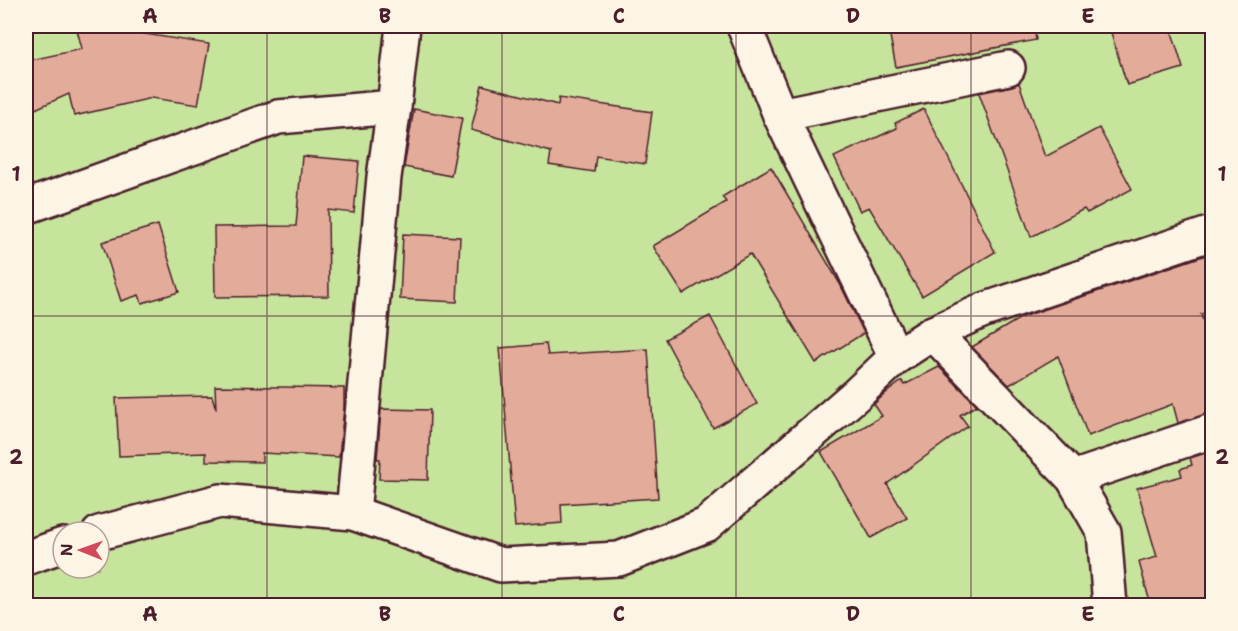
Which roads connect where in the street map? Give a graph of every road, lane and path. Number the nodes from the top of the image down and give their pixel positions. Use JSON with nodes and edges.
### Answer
{"nodes":[{"id":1,"x":403,"y":26,"type":"edge"},
{"id":2,"x":744,"y":26,"type":"edge"},
{"id":3,"x":1008,"y":68,"type":"dead end"},
{"id":4,"x":394,"y":107,"type":"junction"},
{"id":5,"x":780,"y":115,"type":"junction"},
{"id":6,"x":26,"y":207,"type":"edge"},
{"id":7,"x":1212,"y":233,"type":"edge"},
{"id":8,"x":933,"y":333,"type":"junction"},
{"id":9,"x":896,"y":357,"type":"junction"},
{"id":10,"x":1212,"y":430,"type":"edge"},
{"id":11,"x":1073,"y":478,"type":"junction"},
{"id":12,"x":353,"y":513,"type":"junction"},
{"id":13,"x":111,"y":529,"type":"edge"},
{"id":14,"x":51,"y":549,"type":"edge"},
{"id":15,"x":26,"y":558,"type":"edge"},
{"id":16,"x":1110,"y":606,"type":"edge"}],
"edges":[{"from":1,"to":4,"type":"street"},
{"from":2,"to":5,"type":"street"},
{"from":3,"to":5,"type":"street"},
{"from":4,"to":6,"type":"street"},
{"from":4,"to":12,"type":"street"},
{"from":5,"to":9,"type":"street"},
{"from":7,"to":8,"type":"street"},
{"from":8,"to":9,"type":"street"},
{"from":8,"to":11,"type":"street"},
{"from":9,"to":12,"type":"street"},
{"from":10,"to":11,"type":"street"},
{"from":11,"to":16,"type":"street"},
{"from":12,"to":13,"type":"street"},
{"from":14,"to":15,"type":"street"}]}
